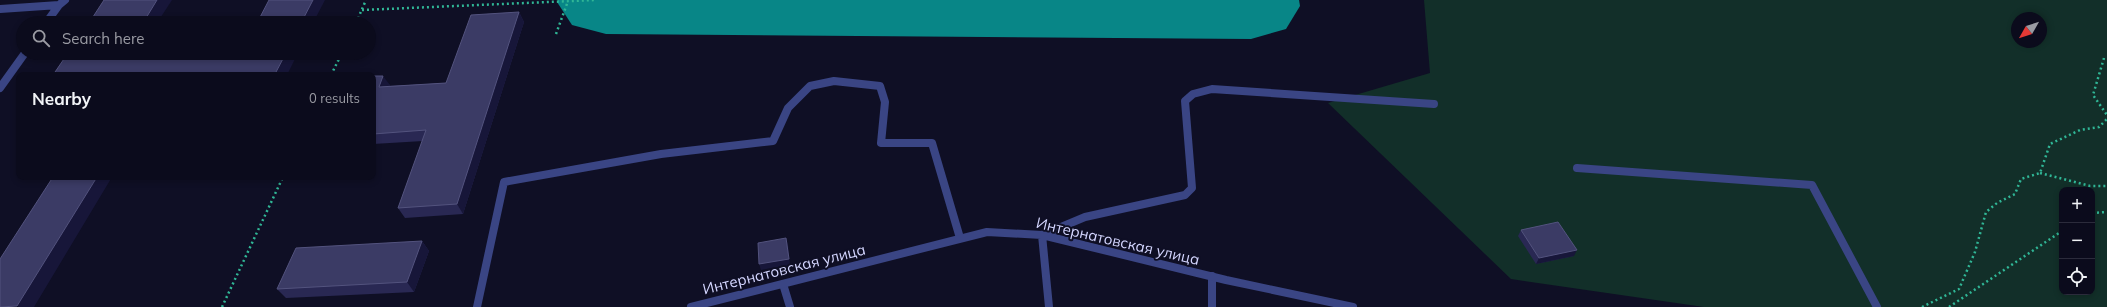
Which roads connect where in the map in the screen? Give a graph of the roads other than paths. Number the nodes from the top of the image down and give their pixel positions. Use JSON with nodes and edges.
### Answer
{"nodes":[{"id":1,"x":65,"y":0,"type":"edge"},
{"id":2,"x":59,"y":5,"type":"junction"},
{"id":3,"x":0,"y":9,"type":"edge"},
{"id":4,"x":51,"y":16,"type":"edge"},
{"id":5,"x":20,"y":60,"type":"edge"},
{"id":6,"x":0,"y":88,"type":"edge"},
{"id":7,"x":1434,"y":104,"type":"dead end"},
{"id":8,"x":1577,"y":168,"type":"dead end"},
{"id":9,"x":1042,"y":235,"type":"junction"},
{"id":10,"x":960,"y":238,"type":"junction"},
{"id":11,"x":1212,"y":276,"type":"junction"},
{"id":12,"x":783,"y":284,"type":"junction"},
{"id":13,"x":476,"y":307,"type":"edge"},
{"id":14,"x":691,"y":307,"type":"edge"},
{"id":15,"x":790,"y":307,"type":"edge"},
{"id":16,"x":1049,"y":307,"type":"edge"},
{"id":17,"x":1212,"y":307,"type":"edge"},
{"id":18,"x":1353,"y":307,"type":"edge"},
{"id":19,"x":1877,"y":307,"type":"edge"}],
"edges":[{"from":1,"to":2,"type":"street"},
{"from":2,"to":3,"type":"street"},
{"from":2,"to":4,"type":"street"},
{"from":5,"to":6,"type":"street"},
{"from":7,"to":9,"type":"street"},
{"from":8,"to":19,"type":"street"},
{"from":9,"to":10,"type":"street","name":"Интернатовская улица"},
{"from":9,"to":11,"type":"street","name":"Интернатовская улица"},
{"from":9,"to":16,"type":"street"},
{"from":10,"to":12,"type":"street","name":"Интернатовская улица"},
{"from":10,"to":13,"type":"street"},
{"from":11,"to":17,"type":"street"},
{"from":11,"to":18,"type":"street","name":"Интернатовская улица"},
{"from":12,"to":14,"type":"street","name":"Интернатовская улица"},
{"from":12,"to":15,"type":"street"}]}
